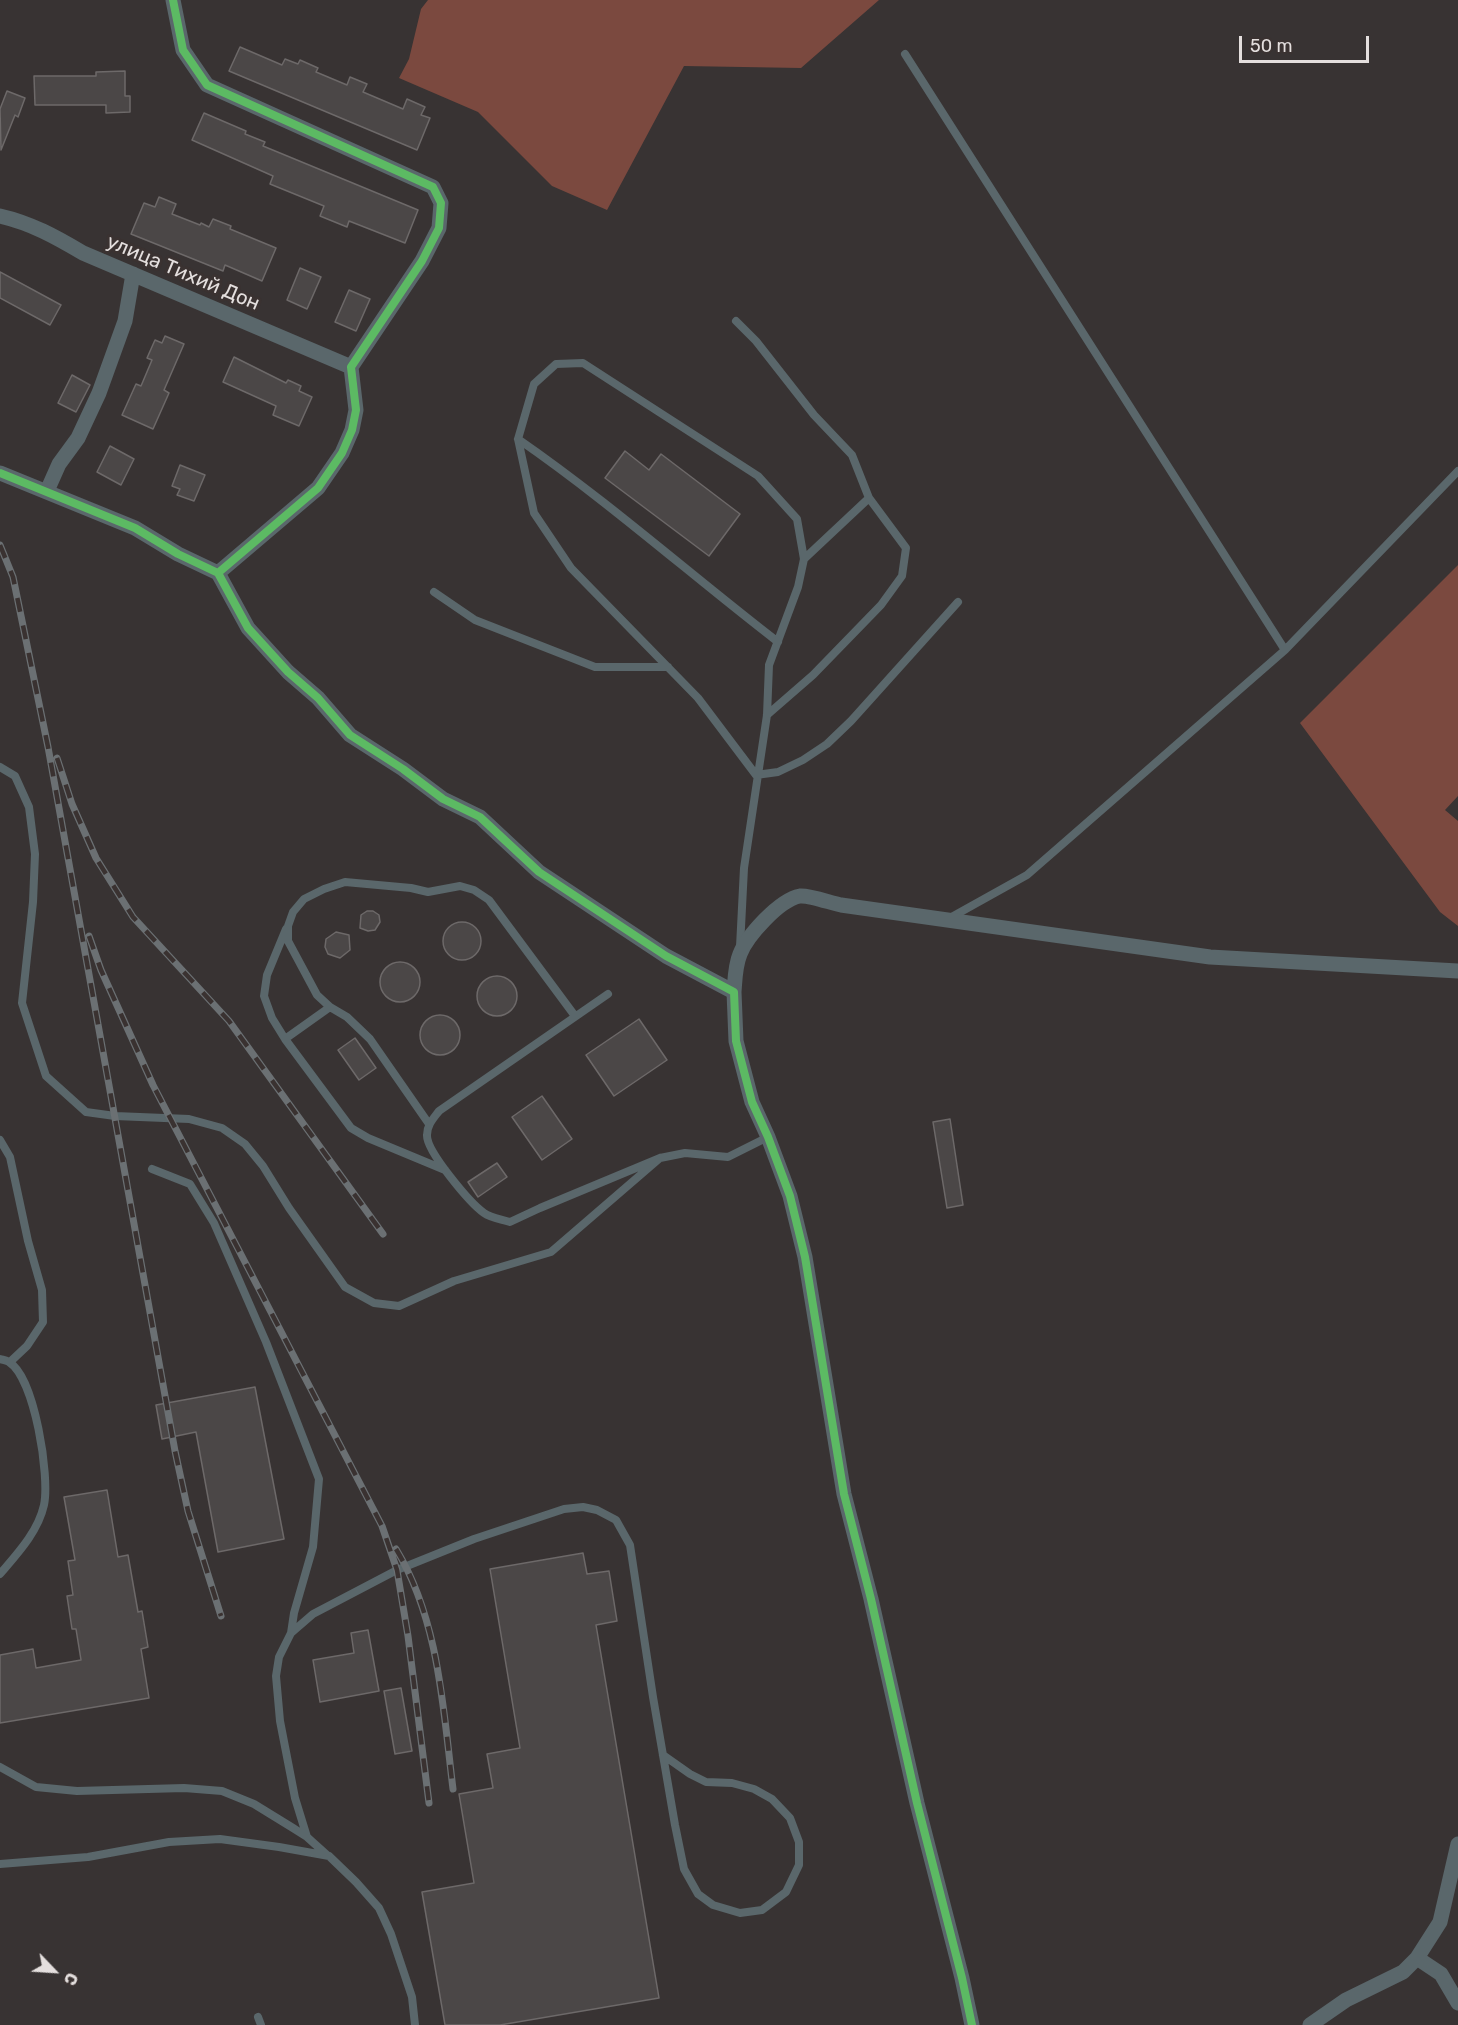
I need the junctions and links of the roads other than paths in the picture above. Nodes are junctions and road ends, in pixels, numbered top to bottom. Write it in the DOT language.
graph roads {
  1 [pos="173,0"];
  2 [pos="905,54"];
  3 [pos="0,216"];
  4 [pos="133,274"];
  5 [pos="735,321"];
  6 [pos="351,367"];
  7 [pos="518,439"];
  8 [pos="1458,471"];
  9 [pos="0,473"];
  10 [pos="47,491"];
  11 [pos="869,498"];
  12 [pos="804,559"];
  13 [pos="218,573"];
  14 [pos="434,592"];
  15 [pos="958,602"];
  16 [pos="778,642"];
  17 [pos="1285,650"];
  18 [pos="668,667"];
  19 [pos="767,715"];
  20 [pos="0,767"];
  21 [pos="756,775"];
  22 [pos="946,920"];
  23 [pos="288,926"];
  24 [pos="740,954"];
  25 [pos="1458,972"];
  26 [pos="734,992"];
  27 [pos="608,994"];
  28 [pos="330,1007"];
  29 [pos="575,1016"];
  30 [pos="285,1039"];
  31 [pos="429,1124"];
  32 [pos="768,1137"];
  33 [pos="0,1140"];
  34 [pos="660,1158"];
  35 [pos="152,1169"];
  36 [pos="446,1171"];
  37 [pos="0,1359"];
  38 [pos="10,1362"];
  39 [pos="0,1574"];
  40 [pos="291,1633"];
  41 [pos="663,1755"];
  42 [pos="0,1767"];
  43 [pos="307,1837"];
  44 [pos="1458,1844"];
  45 [pos="329,1856"];
  46 [pos="0,1864"];
  47 [pos="1417,1958"];
  48 [pos="1458,2004"];
  49 [pos="415,2025"];
  50 [pos="972,2025"];
  51 [pos="1310,2025"];
  1 -- 6 [label="street"];
  2 -- 17 [label="lane"];
  3 -- 4 [label="street, улица Тихий Дон"];
  4 -- 6 [label="street, улица Тихий Дон"];
  4 -- 10 [label="street"];
  5 -- 11 [label="lane"];
  6 -- 13 [label="street"];
  7 -- 12 [label="lane"];
  7 -- 16 [label="lane"];
  7 -- 18 [label="lane"];
  8 -- 17 [label="lane"];
  9 -- 10 [label="street"];
  10 -- 13 [label="street"];
  11 -- 12 [label="lane"];
  11 -- 19 [label="lane"];
  12 -- 16 [label="lane"];
  13 -- 26 [label="street"];
  14 -- 18 [label="lane"];
  15 -- 21 [label="lane"];
  16 -- 19 [label="lane"];
  17 -- 22 [label="lane"];
  18 -- 21 [label="lane"];
  19 -- 21 [label="lane"];
  20 -- 34 [label="lane"];
  21 -- 24 [label="lane"];
  22 -- 24 [label="street"];
  22 -- 25 [label="street"];
  23 -- 28 [label="lane"];
  23 -- 29 [label="lane"];
  23 -- 30 [label="lane"];
  24 -- 26 [label="street"];
  26 -- 32 [label="street"];
  27 -- 29 [label="lane"];
  28 -- 30 [label="lane"];
  28 -- 31 [label="lane"];
  29 -- 31 [label="lane"];
  30 -- 36 [label="lane"];
  31 -- 36 [label="lane"];
  32 -- 34 [label="lane"];
  32 -- 50 [label="street"];
  33 -- 38 [label="lane"];
  34 -- 36 [label="lane"];
  35 -- 40 [label="lane"];
  37 -- 38 [label="lane"];
  38 -- 39 [label="lane"];
  40 -- 41 [label="lane"];
  40 -- 43 [label="lane"];
  41 -- 41 [label="lane"];
  42 -- 43 [label="lane"];
  43 -- 45 [label="lane"];
  44 -- 47 [label="street"];
  45 -- 46 [label="lane"];
  45 -- 49 [label="lane"];
  47 -- 48 [label="street"];
  47 -- 51 [label="street"];
}
